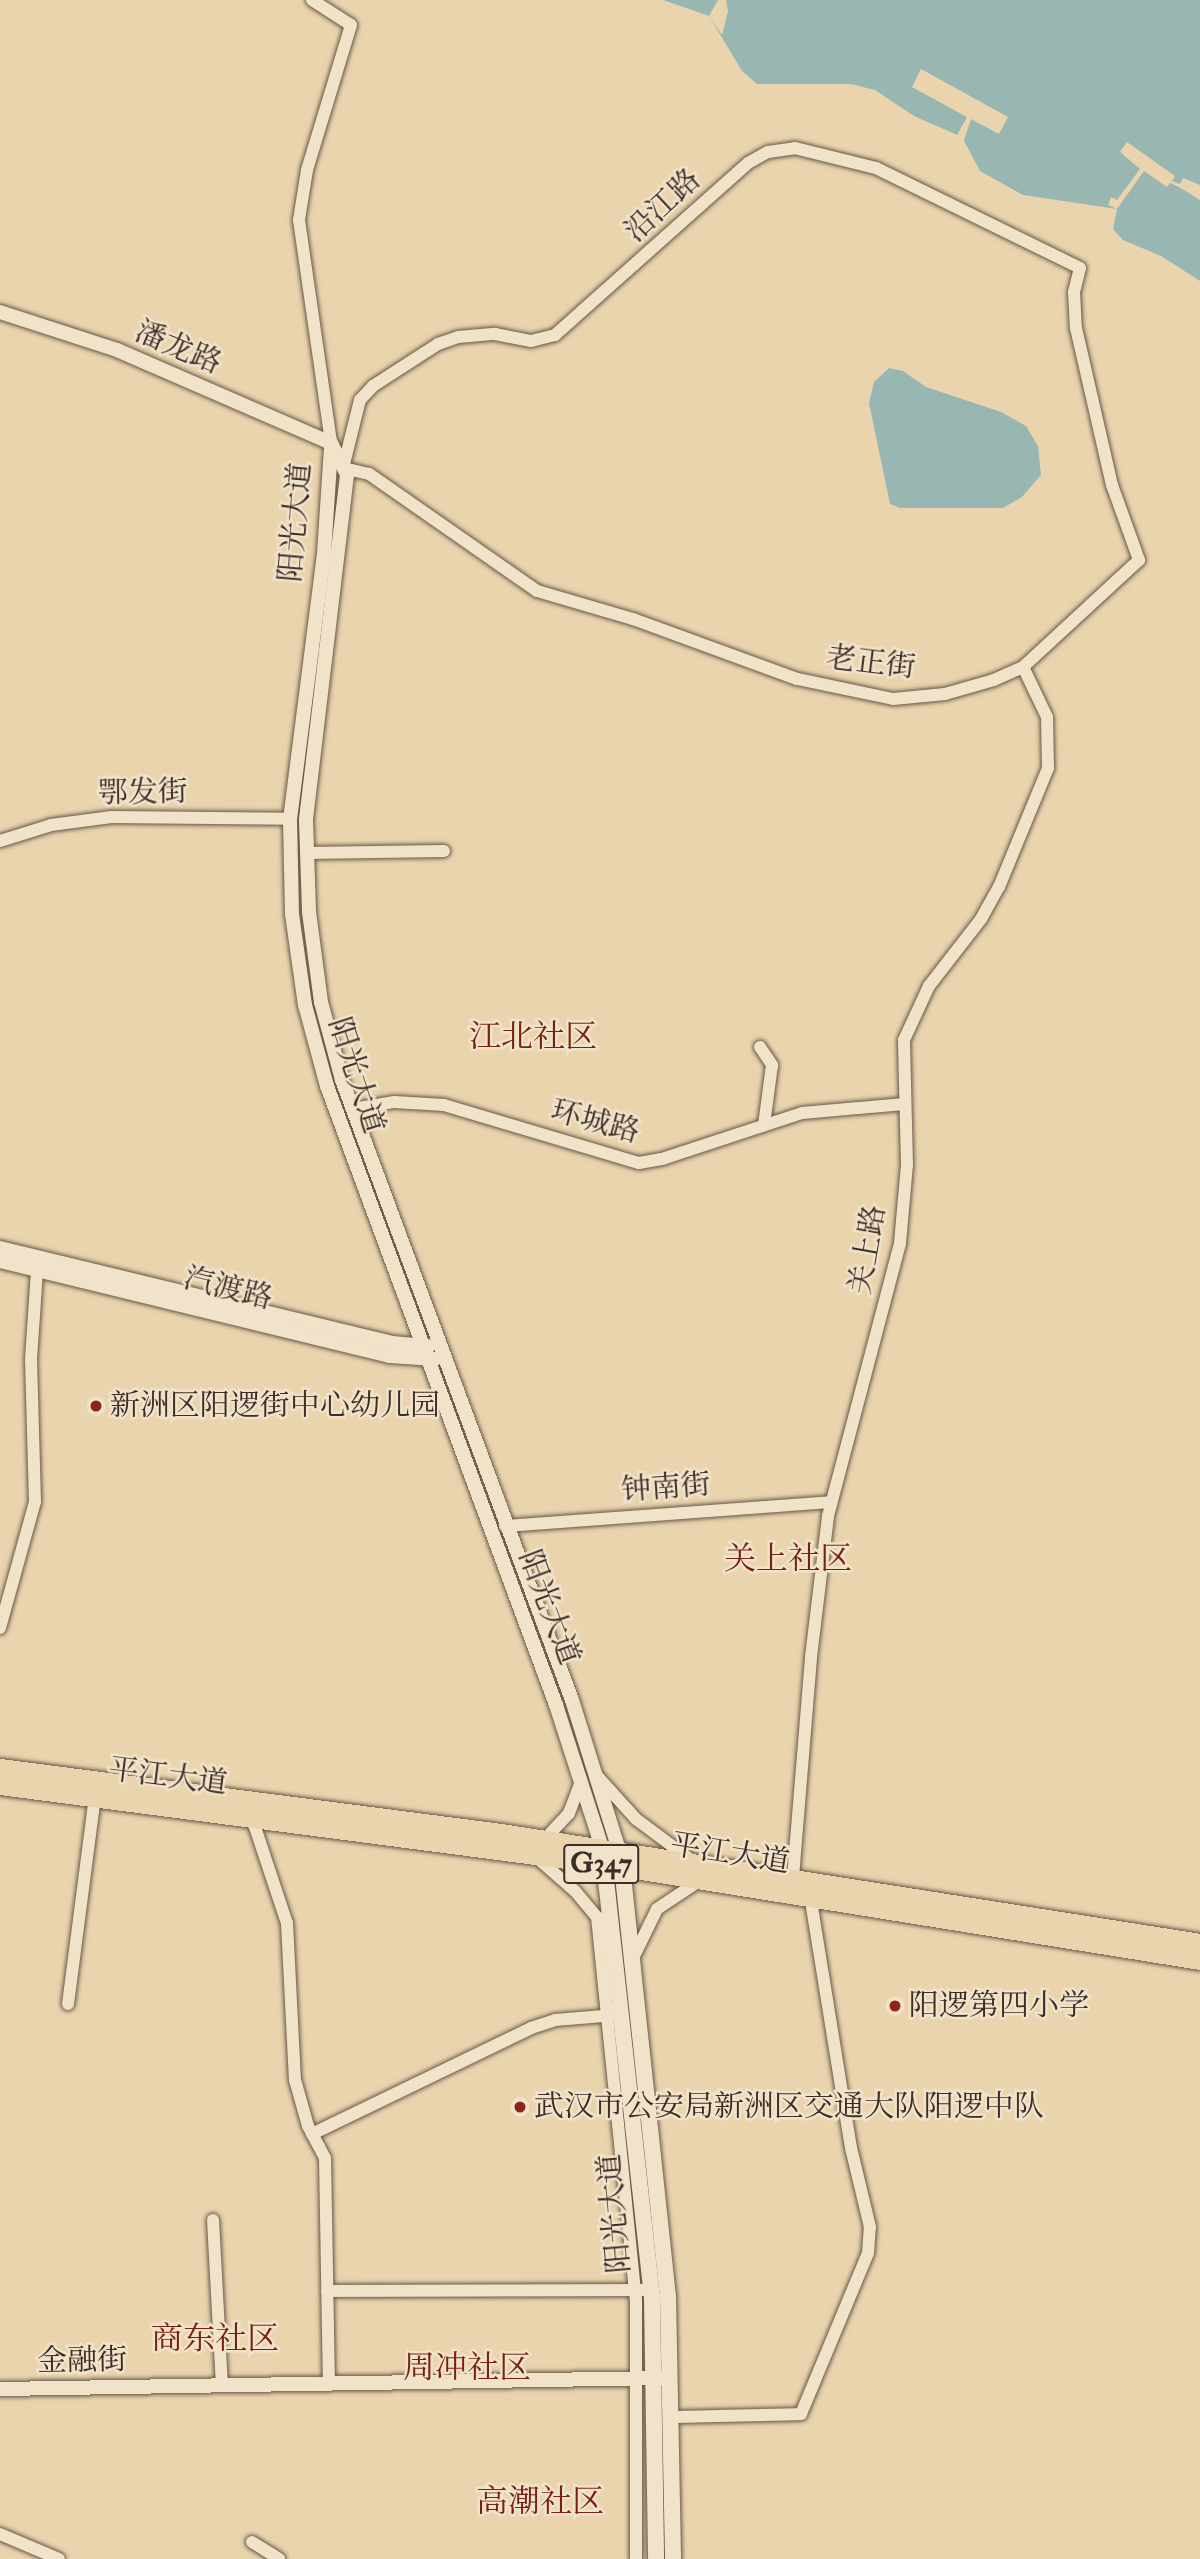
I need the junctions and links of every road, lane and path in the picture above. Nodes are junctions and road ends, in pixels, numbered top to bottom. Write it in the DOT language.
graph roads {
  1 [pos="312,0"];
  2 [pos="1080,268"];
  3 [pos="0,312"];
  4 [pos="331,443"];
  5 [pos="343,468"];
  6 [pos="1023,667"];
  7 [pos="290,819"];
  8 [pos="0,841"];
  9 [pos="444,851"];
  10 [pos="306,853"];
  11 [pos="760,1047"];
  12 [pos="905,1104"];
  13 [pos="353,1109"];
  14 [pos="764,1125"];
  15 [pos="0,1248"];
  16 [pos="0,1261"];
  17 [pos="37,1270"];
  18 [pos="425,1352"];
  19 [pos="443,1353"];
  20 [pos="831,1502"];
  21 [pos="505,1526"];
  22 [pos="0,1628"];
  23 [pos="0,1768"];
  24 [pos="596,1775"];
  25 [pos="581,1781"];
  26 [pos="0,1785"];
  27 [pos="95,1797"];
  28 [pos="252,1818"];
  29 [pos="538,1846"];
  30 [pos="613,1857"];
  31 [pos="694,1862"];
  32 [pos="793,1877"];
  33 [pos="704,1880"];
  34 [pos="810,1896"];
  35 [pos="597,1917"];
  36 [pos="1200,1943"];
  37 [pos="617,1949"];
  38 [pos="634,1956"];
  39 [pos="1200,1960"];
  40 [pos="68,2004"];
  41 [pos="616,2015"];
  42 [pos="312,2134"];
  43 [pos="214,2220"];
  44 [pos="643,2290"];
  45 [pos="327,2291"];
  46 [pos="653,2378"];
  47 [pos="329,2384"];
  48 [pos="222,2385"];
  49 [pos="0,2389"];
  50 [pos="670,2417"];
  51 [pos="0,2533"];
  52 [pos="252,2542"];
  53 [pos="59,2559"];
  54 [pos="279,2559"];
  55 [pos="636,2559"];
  56 [pos="656,2559"];
  57 [pos="673,2559"];
  1 -- 4 [label="street"];
  2 -- 5 [label="street, 沿江路"];
  2 -- 6 [label="street, 老正街"];
  3 -- 4 [label="street, 潘龙路"];
  4 -- 5 [label="street, 阳光大道"];
  4 -- 7 [label="street, 阳光大道"];
  5 -- 6 [label="street, 老正街"];
  5 -- 10 [label="street, 阳光大道"];
  6 -- 12 [label="street, 关上路"];
  7 -- 8 [label="street, 鄂发街"];
  7 -- 18 [label="street, 阳光大道"];
  9 -- 10 [label="street"];
  10 -- 13 [label="street, 阳光大道"];
  11 -- 14 [label="street"];
  12 -- 14 [label="street, 环城路"];
  12 -- 20 [label="street, 关上路"];
  13 -- 14 [label="street, 环城路"];
  13 -- 19 [label="street, 阳光大道"];
  15 -- 18 [label="street, 汽渡路"];
  16 -- 17 [label="street, 汽渡路"];
  17 -- 18 [label="street, 汽渡路"];
  17 -- 22 [label="street"];
  18 -- 19 [label="street, 汽渡路"];
  18 -- 25 [label="street, 阳光大道"];
  19 -- 21 [label="street, 阳光大道"];
  20 -- 21 [label="street, 钟南街"];
  20 -- 32 [label="street, 关上路"];
  21 -- 24 [label="street, 阳光大道"];
  23 -- 29 [label="highway, 平江大道 / G347"];
  24 -- 30 [label="street, 阳光大道"];
  24 -- 31 [label="street"];
  25 -- 29 [label="street"];
  25 -- 30 [label="street, 阳光大道"];
  26 -- 27 [label="highway, 平江大道 / G347"];
  27 -- 28 [label="highway, 平江大道 / G347"];
  27 -- 40 [label="street"];
  28 -- 29 [label="highway, 平江大道 / G347"];
  28 -- 42 [label="street"];
  29 -- 30 [label="highway, 平江大道 / G347"];
  29 -- 35 [label="street"];
  30 -- 31 [label="highway, 平江大道 / G347"];
  30 -- 33 [label="highway, 平江大道 / G347"];
  30 -- 37 [label="main road, 阳光大道"];
  30 -- 38 [label="main road, 阳光大道"];
  31 -- 32 [label="highway, 平江大道 / G347"];
  32 -- 36 [label="highway, 平江大道 / G347"];
  33 -- 34 [label="highway, 平江大道 / G347"];
  33 -- 38 [label="street"];
  34 -- 39 [label="highway, 平江大道 / G347"];
  34 -- 50 [label="street"];
  35 -- 37 [label="street"];
  35 -- 41 [label="street"];
  37 -- 41 [label="main road, 阳光大道"];
  38 -- 46 [label="main road, 阳光大道"];
  41 -- 42 [label="street"];
  41 -- 44 [label="main road, 阳光大道"];
  42 -- 45 [label="street"];
  43 -- 48 [label="street"];
  44 -- 45 [label="street"];
  44 -- 46 [label="main road, 阳光大道"];
  45 -- 47 [label="street"];
  46 -- 47 [label="street, 金融街"];
  46 -- 50 [label="main road, 阳光大道"];
  46 -- 55 [label="street"];
  46 -- 56 [label="main road, 阳光大道"];
  47 -- 48 [label="street, 金融街"];
  48 -- 49 [label="street, 金融街"];
  50 -- 57 [label="main road, 阳光大道"];
  51 -- 53 [label="street"];
  52 -- 54 [label="street"];
}
